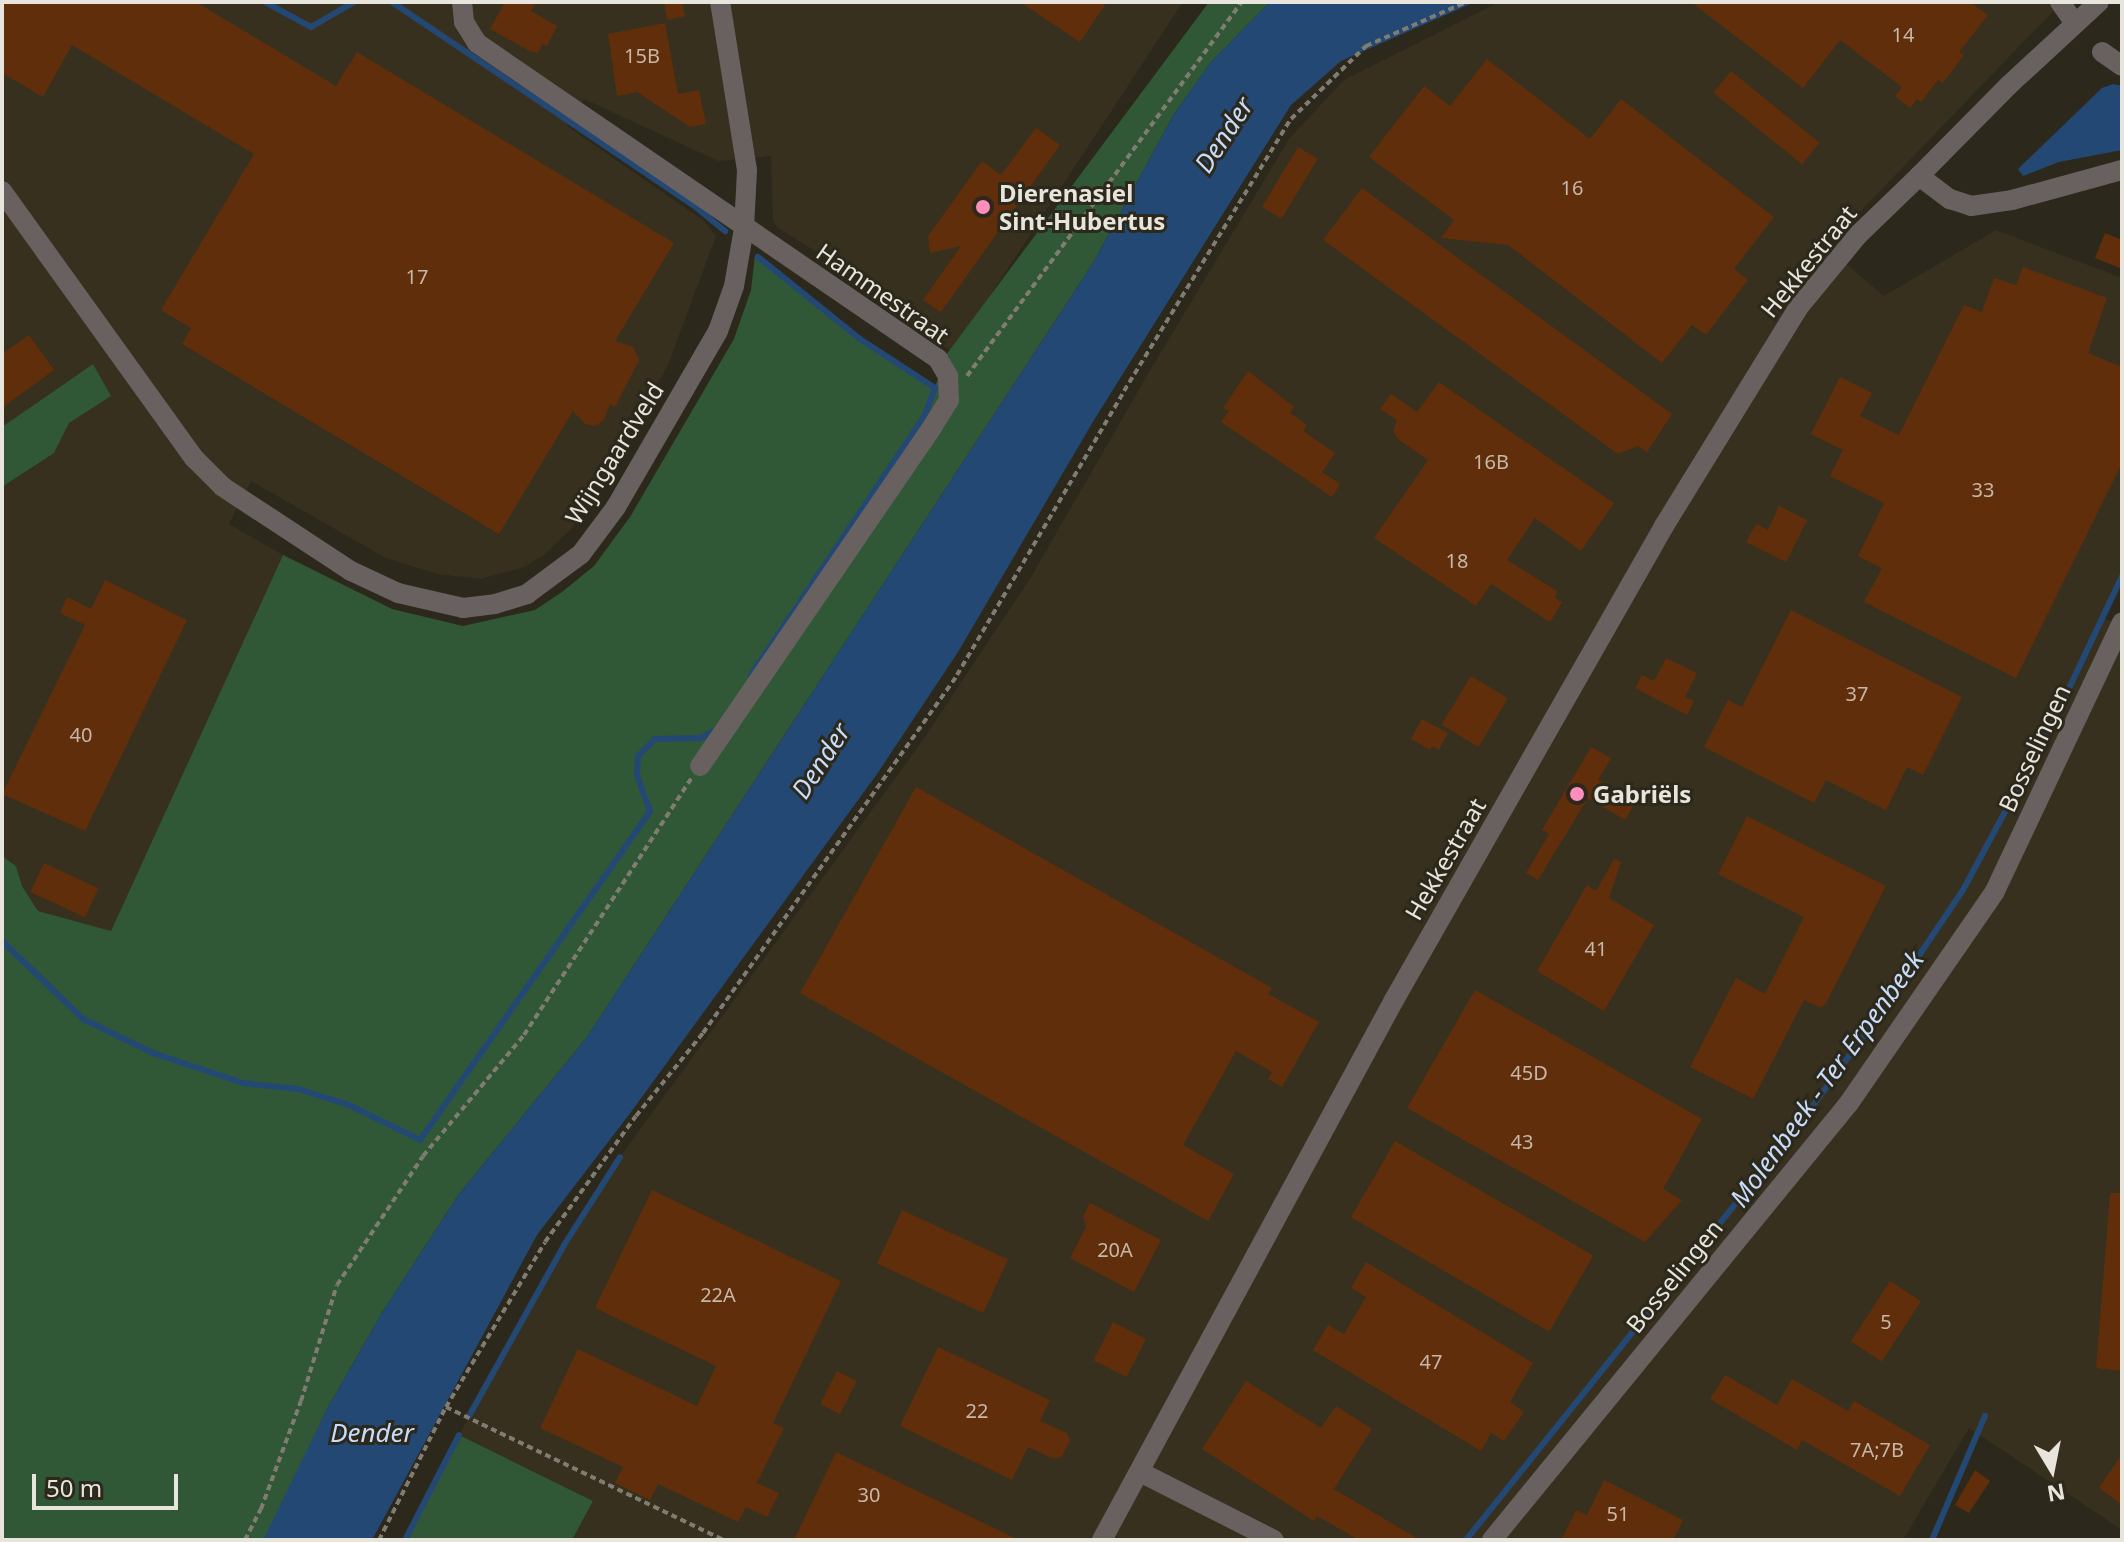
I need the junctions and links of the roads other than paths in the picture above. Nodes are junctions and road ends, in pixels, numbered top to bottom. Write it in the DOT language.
graph roads {
  1 [pos="462,2"];
  2 [pos="720,2"];
  3 [pos="2060,2"];
  4 [pos="2085,10"];
  5 [pos="2102,52"];
  6 [pos="2122,66"];
  7 [pos="2122,170"];
  8 [pos="1919,176"];
  9 [pos="2,191"];
  10 [pos="744,228"];
  11 [pos="2122,622"];
  12 [pos="700,766"];
  13 [pos="1140,1472"];
  14 [pos="1102,1540"];
  15 [pos="1274,1540"];
  16 [pos="1492,1540"];
  1 -- 10 [label="street, Hammestraat"];
  2 -- 10 [label="street, Wijngaardveld"];
  3 -- 4 [label="street"];
  4 -- 8 [label="street, Hekkestraat"];
  5 -- 6 [label="street"];
  7 -- 8 [label="street"];
  8 -- 13 [label="street, Hekkestraat"];
  9 -- 10 [label="street, Wijngaardveld"];
  10 -- 12 [label="street, Hammestraat"];
  11 -- 16 [label="street, Bosselingen"];
  13 -- 14 [label="street, Hekkestraat"];
  13 -- 15 [label="street"];
}
